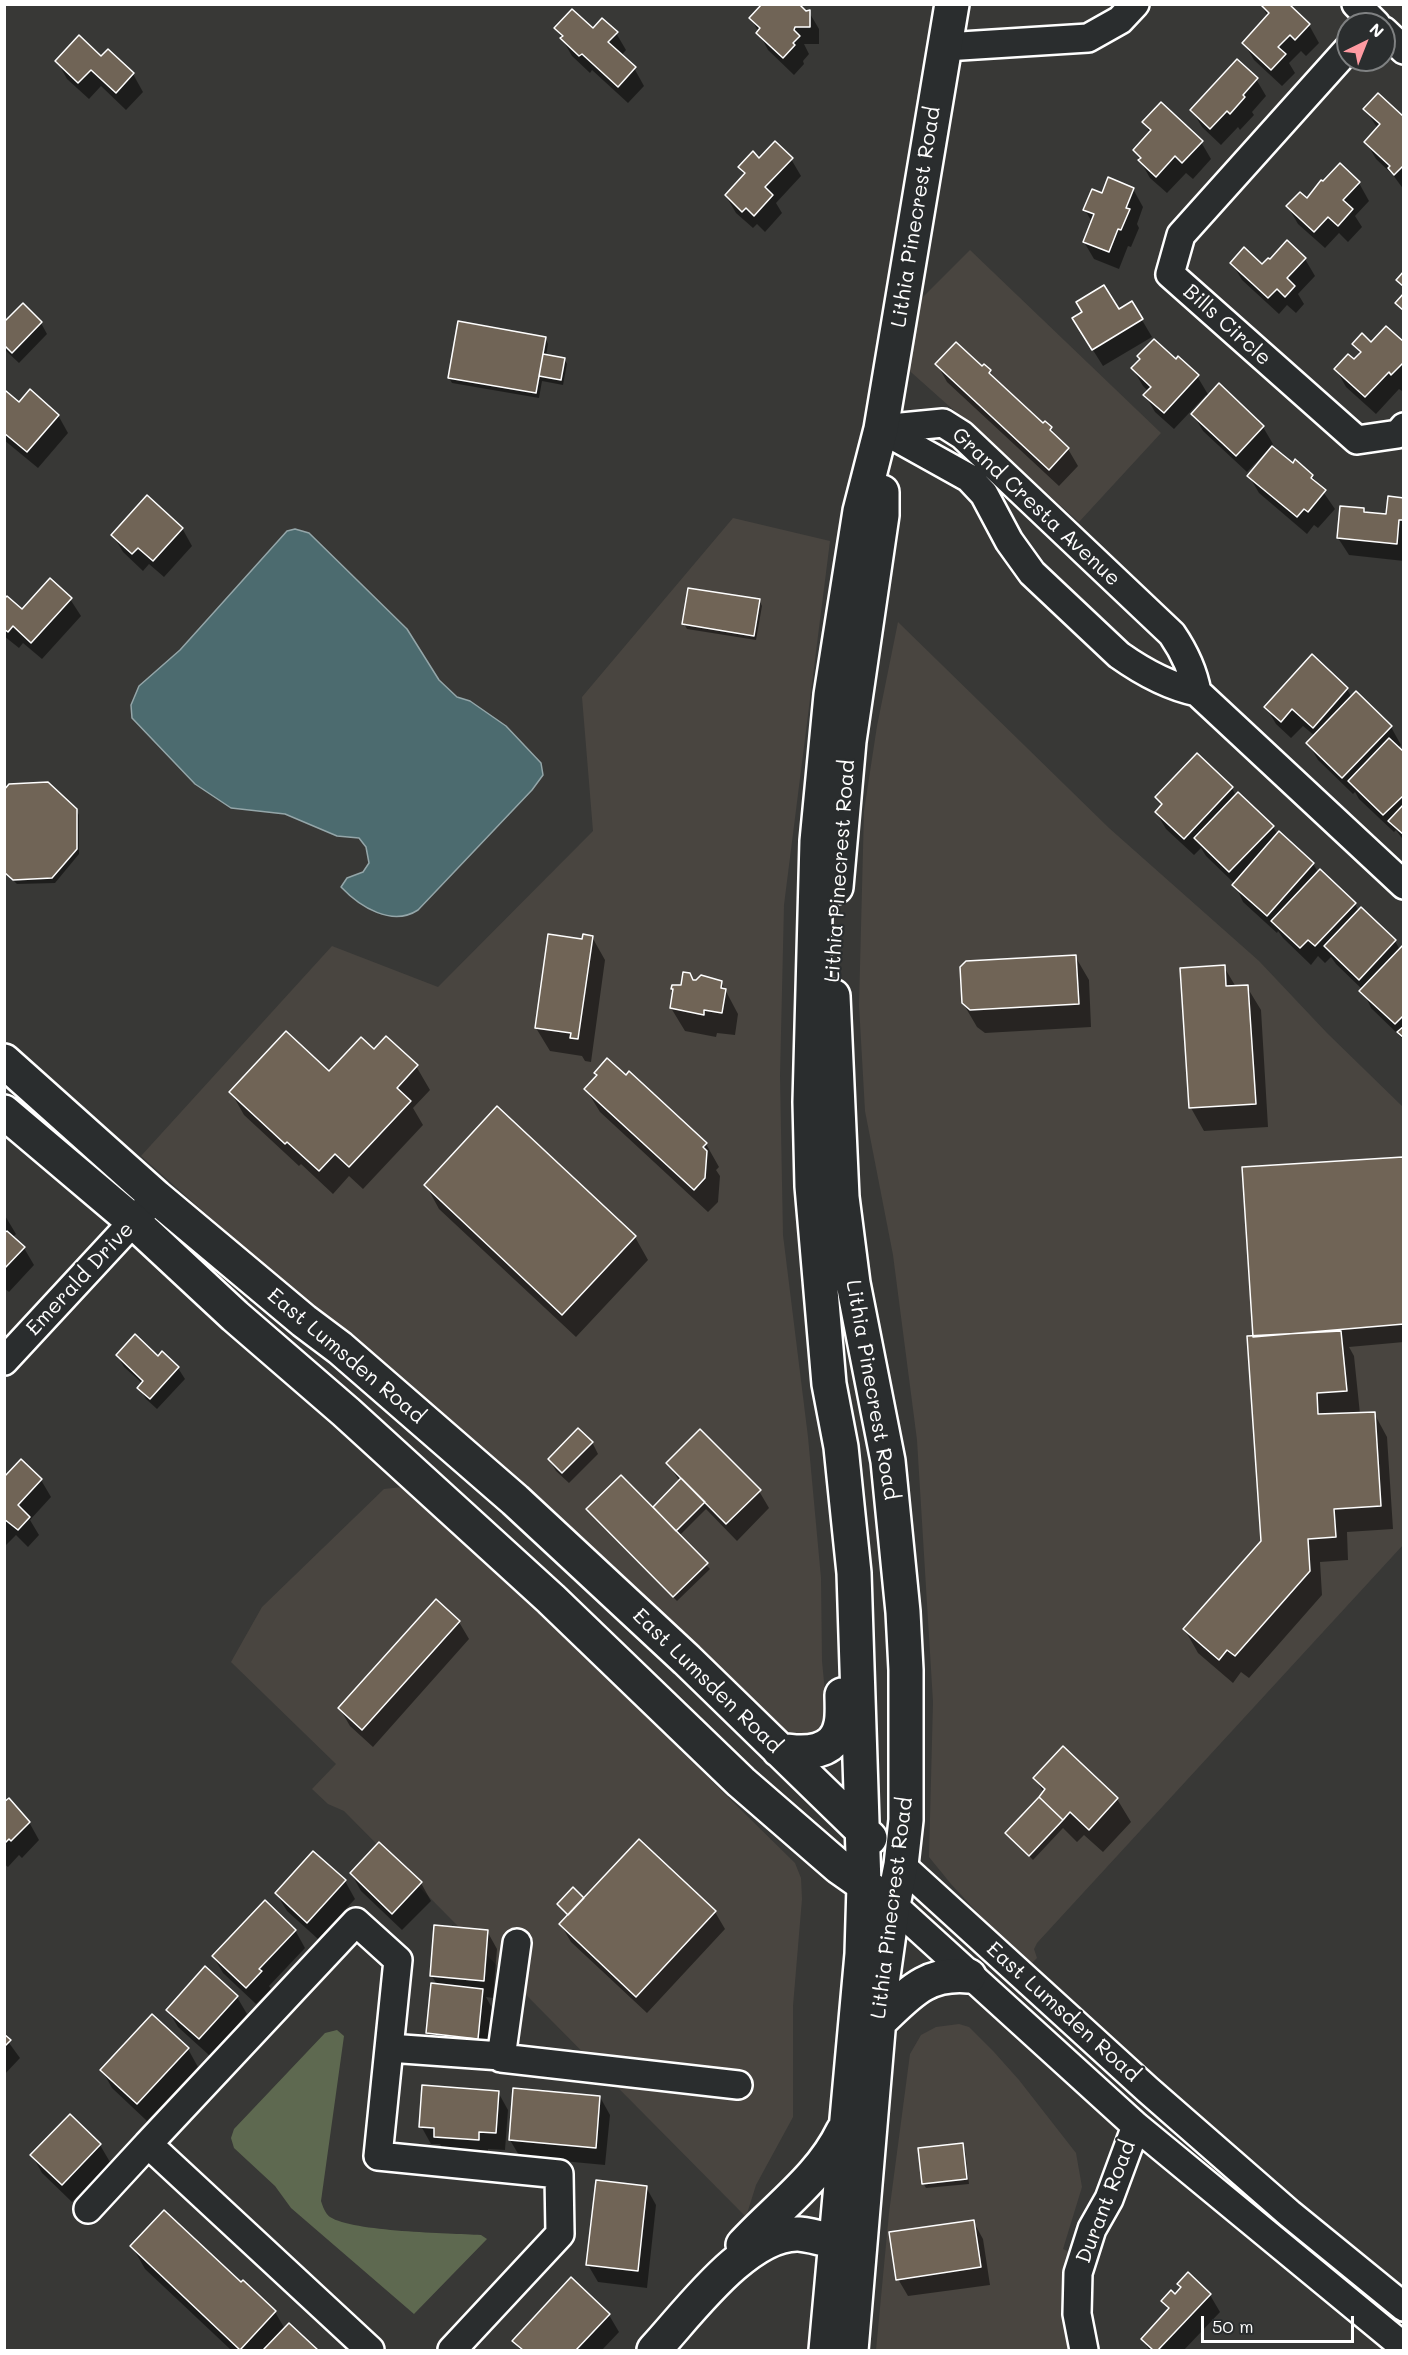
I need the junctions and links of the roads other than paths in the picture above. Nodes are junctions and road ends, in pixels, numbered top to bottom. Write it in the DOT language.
graph roads {
  1 [pos="952,4"];
  2 [pos="1135,4"];
  3 [pos="945,47"];
  4 [pos="1336,63"];
  5 [pos="1404,428"];
  6 [pos="881,429"];
  7 [pos="1197,692"];
  8 [pos="831,695"];
  9 [pos="849,741"];
  10 [pos="1404,885"];
  11 [pos="4,1061"];
  12 [pos="4,1112"];
  13 [pos="156,1197"];
  14 [pos="134,1222"];
  15 [pos="4,1361"];
  16 [pos="346,1412"];
  17 [pos="534,1517"];
  18 [pos="854,1573"];
  19 [pos="779,1750"];
  20 [pos="861,1830"];
  21 [pos="812,1844"];
  22 [pos="901,1865"];
  23 [pos="864,1885"];
  24 [pos="893,1905"];
  25 [pos="517,1943"];
  26 [pos="862,1954"];
  27 [pos="969,1976"];
  28 [pos="879,2022"];
  29 [pos="389,2048"];
  30 [pos="501,2056"];
  31 [pos="738,2085"];
  32 [pos="846,2125"];
  33 [pos="1136,2126"];
  34 [pos="148,2144"];
  35 [pos="88,2209"];
  36 [pos="835,2242"];
  37 [pos="731,2265"];
  38 [pos="1404,2307"];
  39 [pos="1404,2347"];
  40 [pos="370,2350"];
  41 [pos="452,2350"];
  42 [pos="654,2350"];
  43 [pos="826,2350"];
  44 [pos="851,2350"];
  45 [pos="1084,2350"];
  1 -- 3 [label="main road, Lithia Pinecrest Road"];
  2 -- 3 [label="street"];
  3 -- 6 [label="main road, Lithia Pinecrest Road"];
  4 -- 5 [label="street, Bills Circle"];
  6 -- 7 [label="street, Grand Cresta Avenue"];
  6 -- 7 [label="street, Grand Cresta Avenue"];
  6 -- 8 [label="main road, Lithia Pinecrest Road"];
  6 -- 9 [label="main road, Lithia Pinecrest Road"];
  7 -- 10 [label="street, Grand Cresta Avenue"];
  8 -- 9 [label="main road"];
  8 -- 18 [label="main road, Lithia Pinecrest Road"];
  9 -- 22 [label="main road, Lithia Pinecrest Road"];
  11 -- 13 [label="main road, East Lumsden Road"];
  12 -- 14 [label="main road, East Lumsden Road"];
  13 -- 14 [label="street, Emerald Drive"];
  13 -- 17 [label="main road, East Lumsden Road"];
  14 -- 15 [label="street, Emerald Drive"];
  14 -- 16 [label="main road, East Lumsden Road"];
  16 -- 17 [label="main road"];
  16 -- 21 [label="main road, East Lumsden Road"];
  17 -- 19 [label="main road, East Lumsden Road"];
  18 -- 19 [label="main road"];
  18 -- 20 [label="main road, Lithia Pinecrest Road"];
  19 -- 20 [label="main road, East Lumsden Road"];
  20 -- 22 [label="main road, East Lumsden Road"];
  20 -- 23 [label="main road, Lithia Pinecrest Road"];
  21 -- 23 [label="main road, East Lumsden Road"];
  21 -- 26 [label="main road"];
  22 -- 24 [label="main road, Lithia Pinecrest Road"];
  22 -- 38 [label="street, East Lumsden Road"];
  23 -- 24 [label="main road, East Lumsden Road"];
  23 -- 26 [label="main road, Lithia Pinecrest Road"];
  24 -- 27 [label="street, East Lumsden Road"];
  24 -- 28 [label="main road, Lithia Pinecrest Road"];
  25 -- 30 [label="street"];
  26 -- 32 [label="main road, Lithia Pinecrest Road"];
  27 -- 28 [label="main road"];
  27 -- 33 [label="street, East Lumsden Road"];
  28 -- 44 [label="main road, Lithia Pinecrest Road"];
  29 -- 30 [label="street"];
  29 -- 34 [label="street"];
  29 -- 41 [label="street"];
  30 -- 31 [label="street"];
  32 -- 36 [label="main road, Lithia Pinecrest Road"];
  32 -- 37 [label="main road"];
  33 -- 39 [label="street, East Lumsden Road"];
  33 -- 45 [label="street, Durant Road"];
  34 -- 35 [label="street"];
  34 -- 40 [label="street"];
  36 -- 37 [label="main road"];
  36 -- 43 [label="main road, Lithia Pinecrest Road"];
  37 -- 42 [label="main road"];
}
